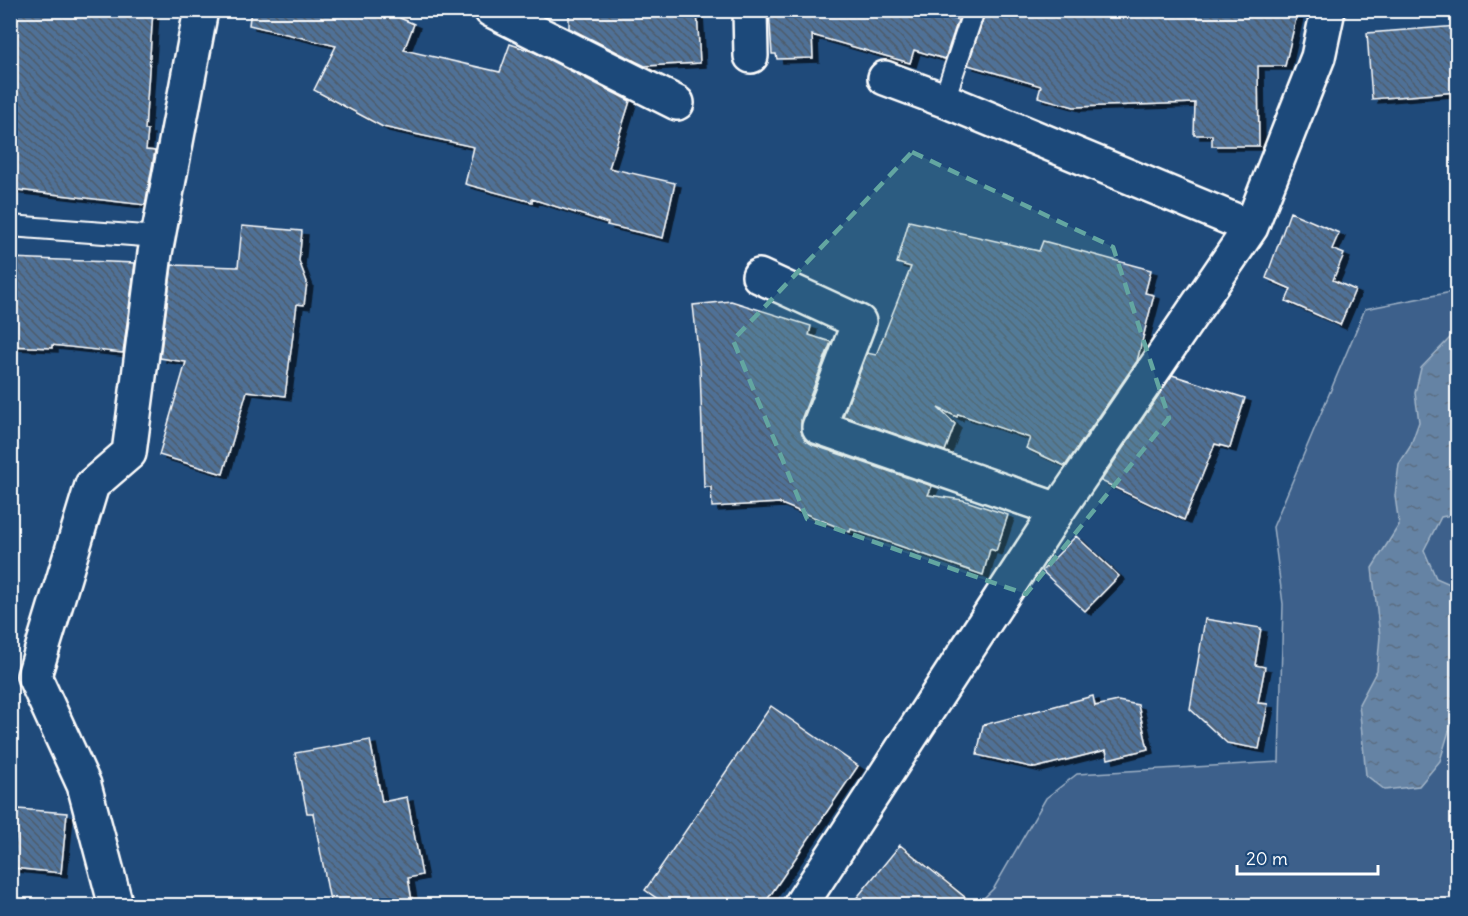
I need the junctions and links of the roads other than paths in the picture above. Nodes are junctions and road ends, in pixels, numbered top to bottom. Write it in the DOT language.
graph roads {
  1 [pos="201,10"];
  2 [pos="491,10"];
  3 [pos="750,10"];
  4 [pos="974,10"];
  5 [pos="1328,10"];
  6 [pos="751,56"];
  7 [pos="885,78"];
  8 [pos="944,99"];
  9 [pos="677,103"];
  10 [pos="10,226"];
  11 [pos="1251,227"];
  12 [pos="158,237"];
  13 [pos="759,276"];
  14 [pos="1058,510"];
  15 [pos="22,676"];
  16 [pos="116,906"];
  17 [pos="800,906"];
  1 -- 12 [label="street"];
  2 -- 9 [label="street"];
  3 -- 6 [label="street"];
  4 -- 8 [label="lane"];
  5 -- 11 [label="street"];
  7 -- 8 [label="street"];
  8 -- 11 [label="street"];
  10 -- 12 [label="lane"];
  11 -- 14 [label="street"];
  12 -- 15 [label="street"];
  13 -- 14 [label="street"];
  14 -- 17 [label="street"];
  15 -- 16 [label="street"];
}
